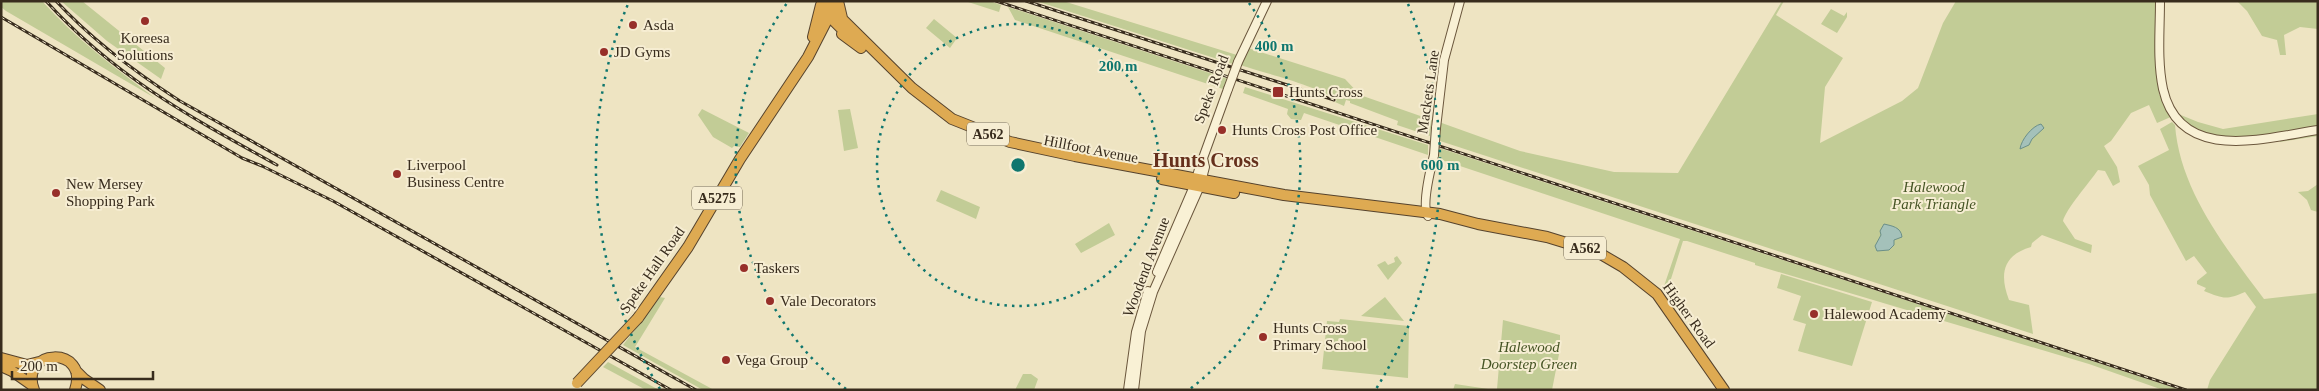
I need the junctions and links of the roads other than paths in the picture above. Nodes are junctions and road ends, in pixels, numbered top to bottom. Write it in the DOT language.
graph roads {
  1 [pos="838,1"];
  2 [pos="1267,1"];
  3 [pos="1460,1"];
  4 [pos="2160,1"];
  5 [pos="825,8"];
  6 [pos="842,18"];
  7 [pos="822,31"];
  8 [pos="862,48"];
  9 [pos="806,60"];
  10 [pos="2318,130"];
  11 [pos="1198,182"];
  12 [pos="1179,183"];
  13 [pos="1183,210"];
  14 [pos="1428,216"];
  15 [pos="1,358"];
  16 [pos="39,362"];
  17 [pos="1,366"];
  18 [pos="76,370"];
  19 [pos="575,387"];
  20 [pos="33,388"];
  21 [pos="76,390"];
  22 [pos="100,390"];
  23 [pos="1128,390"];
  24 [pos="1134,390"];
  25 [pos="1724,390"];
  1 -- 6 [label="highway"];
  2 -- 11 [label="street, Speke Road, bridge"];
  3 -- 14 [label="street, Mackets Lane, bridge"];
  4 -- 10 [label="street"];
  5 -- 6 [label="highway, Hillfoot Avenue / A562"];
  5 -- 7 [label="highway, Speke Hall Road / A5275"];
  5 -- 8 [label="highway, Hillfoot Avenue / A562"];
  5 -- 9 [label="highway, Speke Hall Road / A5275"];
  6 -- 11 [label="highway, Hillfoot Avenue / A562"];
  7 -- 8 [label="highway"];
  7 -- 9 [label="highway, Speke Hall Road / A5275"];
  8 -- 12 [label="highway, Hillfoot Avenue / A562"];
  9 -- 19 [label="highway, Speke Hall Road / A5275, bridge"];
  11 -- 12 [label="highway, Hillfoot Avenue / A562"];
  11 -- 13 [label="street, Woodend Avenue"];
  11 -- 14 [label="highway, Hillfoot Avenue / A562"];
  11 -- 24 [label="street, Woodend Avenue"];
  12 -- 13 [label="street"];
  13 -- 23 [label="street, Woodend Avenue"];
  14 -- 25 [label="highway, Higher Road / A562"];
  15 -- 16 [label="highway"];
  16 -- 18 [label="highway"];
  16 -- 20 [label="highway"];
  17 -- 20 [label="highway"];
  18 -- 21 [label="highway"];
  18 -- 22 [label="highway"];
}
